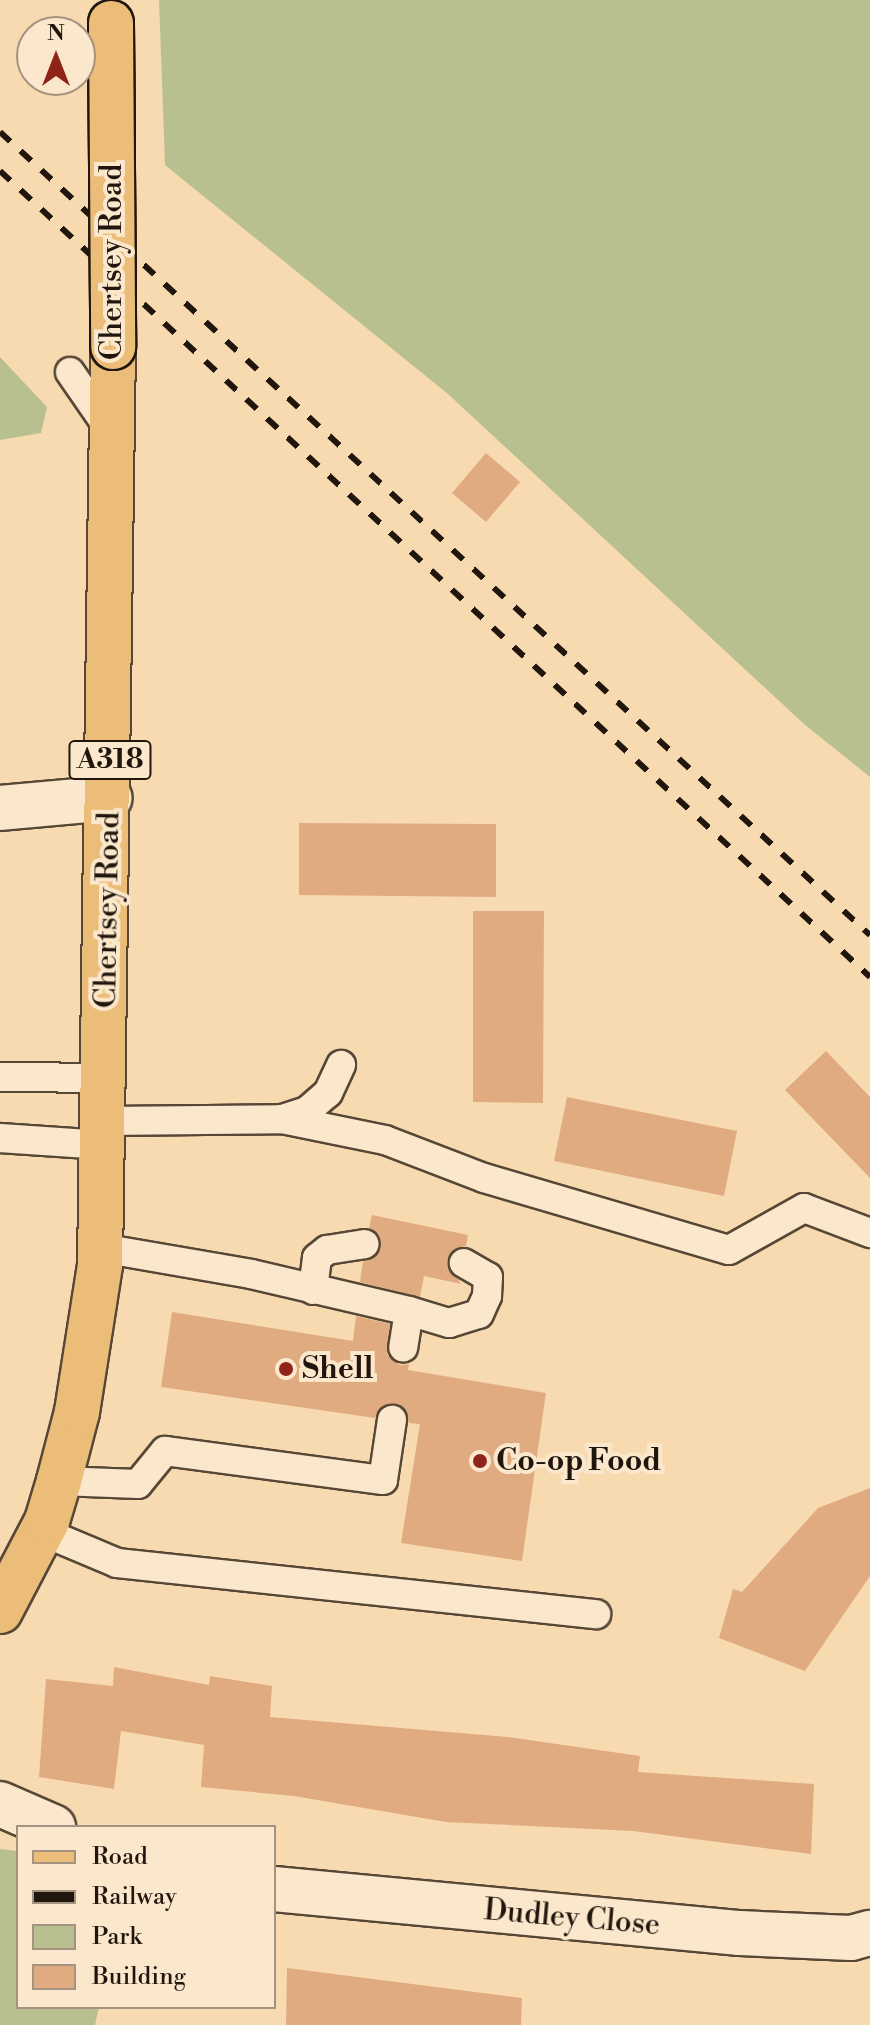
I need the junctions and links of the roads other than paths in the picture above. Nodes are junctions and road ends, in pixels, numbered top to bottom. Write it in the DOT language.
graph roads {
  1 [pos="111,12"];
  2 [pos="70,372"];
  3 [pos="110,430"];
  4 [pos="110,798"];
  5 [pos="0,808"];
  6 [pos="341,1065"];
  7 [pos="0,1077"];
  8 [pos="105,1078"];
  9 [pos="282,1119"];
  10 [pos="104,1133"];
  11 [pos="0,1138"];
  12 [pos="870,1233"];
  13 [pos="365,1244"];
  14 [pos="101,1248"];
  15 [pos="464,1263"];
  16 [pos="313,1290"];
  17 [pos="409,1311"];
  18 [pos="403,1348"];
  19 [pos="392,1420"];
  20 [pos="59,1481"];
  21 [pos="41,1531"];
  22 [pos="0,1611"];
  23 [pos="596,1614"];
  24 [pos="0,1804"];
  25 [pos="48,1825"];
  26 [pos="276,1889"];
  27 [pos="870,1933"];
  1 -- 3 [label="main road, Chertsey Road / A318, bridge"];
  2 -- 3 [label="lane"];
  3 -- 4 [label="main road, Chertsey Road / A318"];
  4 -- 5 [label="street"];
  4 -- 8 [label="main road, Chertsey Road / A318"];
  6 -- 9 [label="lane"];
  7 -- 8 [label="lane"];
  8 -- 10 [label="main road, Chertsey Road / A318"];
  9 -- 10 [label="lane"];
  9 -- 12 [label="lane"];
  10 -- 11 [label="lane"];
  10 -- 14 [label="main road, Chertsey Road / A318"];
  13 -- 16 [label="lane"];
  14 -- 16 [label="lane"];
  14 -- 20 [label="main road, Chertsey Road / A318"];
  15 -- 17 [label="lane"];
  16 -- 17 [label="lane"];
  17 -- 18 [label="lane"];
  19 -- 20 [label="lane"];
  20 -- 21 [label="main road, Chertsey Road / A318"];
  21 -- 22 [label="main road, Chertsey Road / A318"];
  21 -- 23 [label="lane"];
  24 -- 25 [label="street"];
  26 -- 27 [label="street, Dudley Close"];
}
